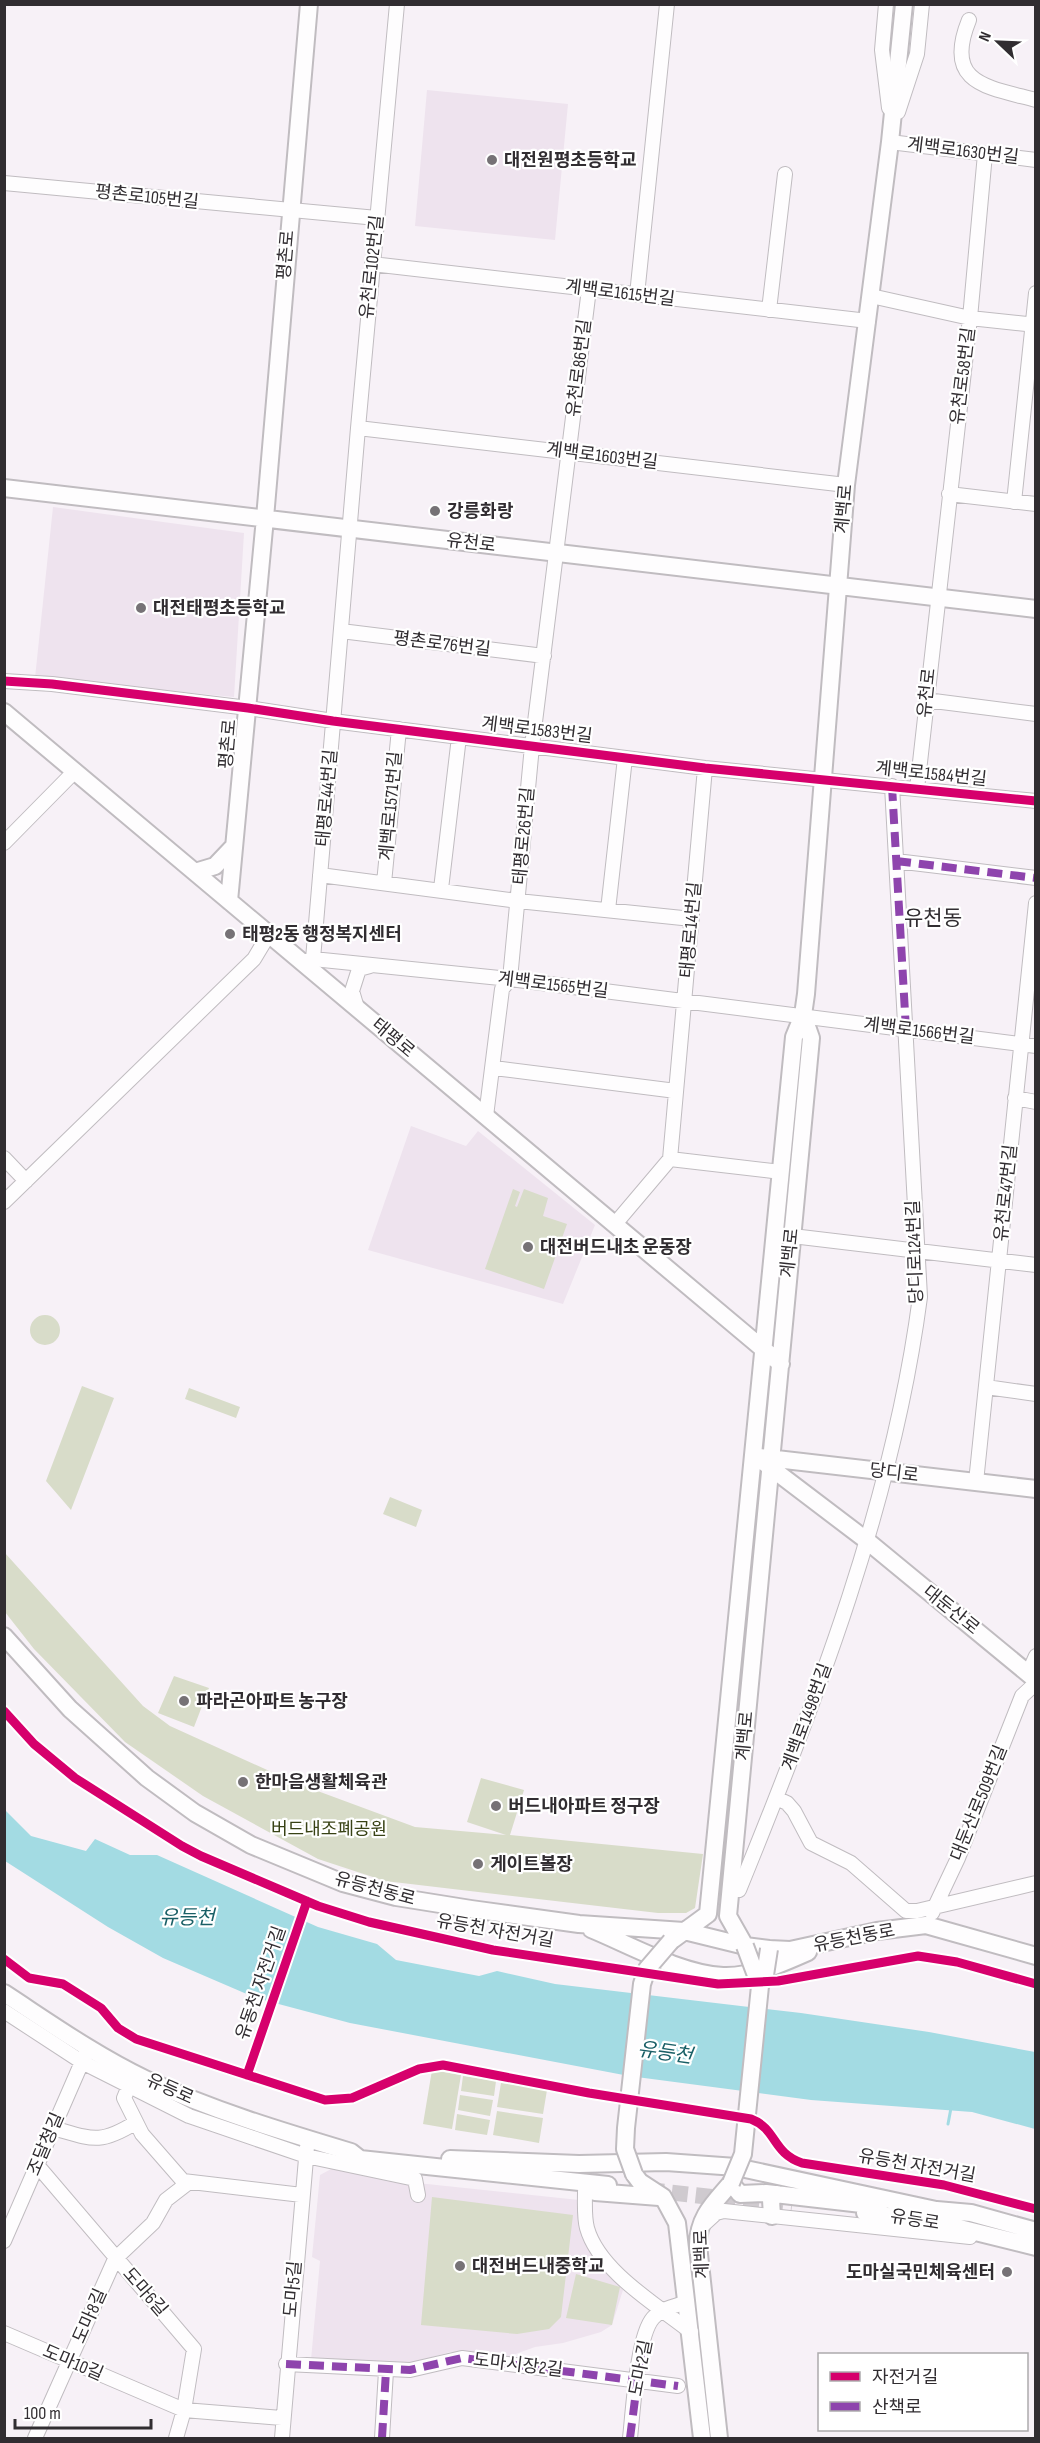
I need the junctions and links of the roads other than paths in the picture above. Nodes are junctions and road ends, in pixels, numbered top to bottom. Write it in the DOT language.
graph roads {
  1 [pos="309,4"];
  2 [pos="397,4"];
  3 [pos="668,4"];
  4 [pos="886,4"];
  5 [pos="904,4"];
  6 [pos="922,4"];
  7 [pos="969,20"];
  8 [pos="1035,100"];
  9 [pos="891,137"];
  10 [pos="985,154"];
  11 [pos="1035,160"];
  12 [pos="785,174"];
  13 [pos="4,183"];
  14 [pos="290,211"];
  15 [pos="377,218"];
  16 [pos="372,264"];
  17 [pos="589,289"];
  18 [pos="1035,293"];
  19 [pos="638,295"];
  20 [pos="871,296"];
  21 [pos="769,310"];
  22 [pos="970,318"];
  23 [pos="868,321"];
  24 [pos="1034,324"];
  25 [pos="358,428"];
  26 [pos="569,452"];
  27 [pos="846,485"];
  28 [pos="4,488"];
  29 [pos="949,494"];
  30 [pos="1014,502"];
  31 [pos="1035,504"];
  32 [pos="266,518"];
  33 [pos="349,529"];
  34 [pos="556,554"];
  35 [pos="838,585"];
  36 [pos="937,597"];
  37 [pos="1035,609"];
  38 [pos="341,631"];
  39 [pos="544,656"];
  40 [pos="4,681"];
  41 [pos="926,700"];
  42 [pos="248,708"];
  43 [pos="4,712"];
  44 [pos="1035,714"];
  45 [pos="333,721"];
  46 [pos="399,729"];
  47 [pos="459,737"];
  48 [pos="532,746"];
  49 [pos="625,758"];
  50 [pos="705,768"];
  51 [pos="75,771"];
  52 [pos="823,781"];
  53 [pos="892,786"];
  54 [pos="917,789"];
  55 [pos="1035,801"];
  56 [pos="4,843"];
  57 [pos="234,846"];
  58 [pos="896,861"];
  59 [pos="195,872"];
  60 [pos="320,875"];
  61 [pos="1035,878"];
  62 [pos="384,883"];
  63 [pos="441,890"];
  64 [pos="229,901"];
  65 [pos="518,901"];
  66 [pos="1035,903"];
  67 [pos="608,910"];
  68 [pos="692,919"];
  69 [pos="269,934"];
  70 [pos="1033,952"];
  71 [pos="308,961"];
  72 [pos="370,966"];
  73 [pos="510,979"];
  74 [pos="684,1002"];
  75 [pos="357,1008"];
  76 [pos="803,1016"];
  77 [pos="906,1030"];
  78 [pos="1028,1045"];
  79 [pos="494,1068"];
  80 [pos="676,1091"];
  81 [pos="1016,1098"];
  82 [pos="1035,1102"];
  83 [pos="486,1116"];
  84 [pos="4,1158"];
  85 [pos="670,1159"];
  86 [pos="781,1172"];
  87 [pos="26,1181"];
  88 [pos="4,1202"];
  89 [pos="615,1224"];
  90 [pos="774,1233"];
  91 [pos="792,1236"];
  92 [pos="916,1250"];
  93 [pos="999,1260"];
  94 [pos="1035,1265"];
  95 [pos="762,1348"];
  96 [pos="781,1364"];
  97 [pos="986,1387"];
  98 [pos="1035,1394"];
  99 [pos="764,1460"];
  100 [pos="886,1472"];
  101 [pos="976,1482"];
  102 [pos="1035,1489"];
  103 [pos="866,1540"];
  104 [pos="4,1636"];
  105 [pos="1035,1656"];
  106 [pos="1033,1679"];
  107 [pos="776,1798"];
  108 [pos="1035,1883"];
  109 [pos="739,1890"];
  110 [pos="935,1907"];
  111 [pos="579,1924"];
  112 [pos="926,1926"];
  113 [pos="677,1936"];
  114 [pos="827,1944"];
  115 [pos="745,1946"];
  116 [pos="769,1949"];
  117 [pos="1035,1956"];
  118 [pos="760,1986"];
  119 [pos="4,1993"];
  120 [pos="4,2011"];
  121 [pos="85,2055"];
  122 [pos="129,2086"];
  123 [pos="135,2123"];
  124 [pos="53,2128"];
  125 [pos="309,2139"];
  126 [pos="351,2152"];
  127 [pos="306,2156"];
  128 [pos="454,2159"];
  129 [pos="390,2163"];
  130 [pos="37,2165"];
  131 [pos="731,2182"];
  132 [pos="188,2183"];
  133 [pos="625,2183"];
  134 [pos="585,2191"];
  135 [pos="777,2194"];
  136 [pos="302,2195"];
  137 [pos="418,2195"];
  138 [pos="663,2197"];
  139 [pos="792,2206"];
  140 [pos="936,2210"];
  141 [pos="772,2216"];
  142 [pos="698,2231"];
  143 [pos="1035,2231"];
  144 [pos="4,2241"];
  145 [pos="1035,2247"];
  146 [pos="1035,2256"];
  147 [pos="115,2259"];
  148 [pos="687,2302"];
  149 [pos="663,2310"];
  150 [pos="691,2332"];
  151 [pos="4,2333"];
  152 [pos="69,2361"];
  153 [pos="286,2364"];
  154 [pos="386,2371"];
  155 [pos="637,2380"];
  156 [pos="678,2386"];
  157 [pos="184,2410"];
  158 [pos="282,2418"];
  159 [pos="35,2439"];
  160 [pos="176,2439"];
  161 [pos="282,2439"];
  162 [pos="382,2439"];
  163 [pos="630,2439"];
  164 [pos="702,2439"];
  165 [pos="719,2439"];
  1 -- 14 [label="main road, 평촌로"];
  2 -- 15 [label="street, 유천로102번길"];
  3 -- 19 [label="street"];
  4 -- 9 [label="street"];
  5 -- 9 [label="main road, 계백로"];
  6 -- 9 [label="street"];
  7 -- 8 [label="street"];
  9 -- 10 [label="street, 계백로1630번길"];
  9 -- 20 [label="main road, 계백로"];
  10 -- 11 [label="street, 계백로1630번길"];
  10 -- 22 [label="street, 유천로58번길"];
  12 -- 21 [label="street"];
  13 -- 14 [label="street, 평촌로105번길"];
  14 -- 15 [label="street, 평촌로105번길"];
  14 -- 32 [label="main road, 평촌로"];
  15 -- 16 [label="street, 유천로102번길"];
  16 -- 17 [label="street, 계백로1615번길"];
  16 -- 25 [label="street, 유천로102번길"];
  17 -- 19 [label="street, 계백로1615번길"];
  17 -- 26 [label="street, 유천로86번길"];
  18 -- 24 [label="street"];
  19 -- 21 [label="street, 계백로1615번길"];
  20 -- 22 [label="street"];
  20 -- 23 [label="main road, 계백로"];
  21 -- 23 [label="street, 계백로1615번길"];
  22 -- 24 [label="street"];
  22 -- 29 [label="street, 유천로58번길"];
  23 -- 27 [label="main road, 계백로"];
  24 -- 30 [label="street"];
  25 -- 26 [label="street, 계백로1603번길"];
  25 -- 33 [label="street, 유천로102번길"];
  26 -- 27 [label="street, 계백로1603번길"];
  26 -- 34 [label="street, 유천로86번길"];
  27 -- 35 [label="main road, 계백로"];
  28 -- 32 [label="main road, 유천로"];
  29 -- 30 [label="street"];
  29 -- 36 [label="street, 유천로58번길"];
  30 -- 31 [label="street"];
  32 -- 33 [label="main road, 유천로"];
  32 -- 42 [label="main road, 평촌로"];
  33 -- 34 [label="main road, 유천로"];
  33 -- 38 [label="street, 태평로44번길"];
  34 -- 35 [label="main road, 유천로"];
  34 -- 39 [label="street, 태평로26번길"];
  35 -- 36 [label="main road, 유천로"];
  35 -- 52 [label="main road, 계백로"];
  36 -- 37 [label="main road, 유천로"];
  36 -- 41 [label="street, 유천로"];
  38 -- 39 [label="street, 평촌로76번길"];
  38 -- 45 [label="street, 태평로44번길"];
  39 -- 48 [label="street, 태평로26번길"];
  40 -- 42 [label="street, 계백로1583번길"];
  41 -- 44 [label="street"];
  41 -- 54 [label="street, 유천로"];
  42 -- 45 [label="street, 계백로1583번길"];
  42 -- 57 [label="main road, 평촌로"];
  43 -- 51 [label="main road, 태평로"];
  45 -- 46 [label="street, 계백로1583번길"];
  45 -- 60 [label="street, 태평로44번길"];
  46 -- 47 [label="street, 계백로1583번길"];
  46 -- 62 [label="street, 계백로1571번길"];
  47 -- 48 [label="street, 계백로1583번길"];
  47 -- 63 [label="street"];
  48 -- 49 [label="street, 계백로1583번길"];
  48 -- 65 [label="street, 태평로26번길"];
  49 -- 50 [label="street, 계백로1583번길"];
  49 -- 67 [label="street"];
  50 -- 52 [label="street, 계백로1583번길"];
  50 -- 68 [label="street, 태평로14번길"];
  51 -- 56 [label="street"];
  51 -- 59 [label="main road, 태평로"];
  52 -- 53 [label="street, 계백로1584번길"];
  52 -- 76 [label="main road, 계백로"];
  53 -- 54 [label="street, 계백로1584번길"];
  53 -- 58 [label="street, 당디로124번길"];
  54 -- 55 [label="street, 계백로1584번길"];
  57 -- 59 [label="main road"];
  57 -- 64 [label="main road, 평촌로"];
  58 -- 61 [label="street"];
  58 -- 77 [label="street, 당디로124번길"];
  59 -- 64 [label="main road, 태평로"];
  60 -- 62 [label="street, 계백로1571번길"];
  60 -- 71 [label="street, 태평로44번길"];
  62 -- 63 [label="street, 계백로1571번길"];
  63 -- 65 [label="street, 계백로1571번길"];
  64 -- 69 [label="main road, 태평로"];
  65 -- 67 [label="street, 계백로1571번길"];
  65 -- 73 [label="street, 태평로26번길"];
  66 -- 70 [label="street, 유천로47번길"];
  67 -- 68 [label="street, 계백로1571번길"];
  68 -- 74 [label="street, 태평로14번길"];
  69 -- 71 [label="main road, 태평로"];
  69 -- 87 [label="street"];
  70 -- 78 [label="street, 유천로47번길"];
  71 -- 72 [label="street, 계백로1565번길"];
  71 -- 75 [label="main road, 태평로"];
  72 -- 73 [label="street, 계백로1565번길"];
  72 -- 75 [label="street"];
  73 -- 74 [label="street, 계백로1565번길"];
  73 -- 79 [label="street, 태평로26번길"];
  74 -- 76 [label="street, 계백로1565번길"];
  74 -- 80 [label="street, 태평로14번길"];
  75 -- 83 [label="main road, 태평로"];
  76 -- 77 [label="street, 계백로1566번길"];
  76 -- 86 [label="main road, 계백로"];
  76 -- 91 [label="main road, 계백로"];
  77 -- 78 [label="street, 계백로1566번길"];
  77 -- 92 [label="street, 당디로124번길"];
  78 -- 81 [label="street, 유천로47번길"];
  79 -- 80 [label="street"];
  79 -- 83 [label="street, 태평로26번길"];
  80 -- 85 [label="street, 태평로14번길"];
  81 -- 82 [label="street"];
  81 -- 93 [label="street, 유천로47번길"];
  83 -- 89 [label="main road, 태평로"];
  84 -- 87 [label="street"];
  85 -- 86 [label="street"];
  85 -- 89 [label="street"];
  86 -- 90 [label="main road, 계백로"];
  87 -- 88 [label="street"];
  89 -- 95 [label="main road, 태평로"];
  90 -- 91 [label="street"];
  90 -- 95 [label="main road, 계백로"];
  91 -- 92 [label="street"];
  91 -- 96 [label="main road, 계백로"];
  92 -- 93 [label="street"];
  92 -- 100 [label="street, 당디로124번길"];
  93 -- 94 [label="street"];
  93 -- 97 [label="street, 유천로47번길"];
  95 -- 96 [label="main road, 태평로"];
  95 -- 99 [label="main road, 계백로"];
  96 -- 99 [label="main road, 계백로"];
  97 -- 98 [label="street"];
  97 -- 101 [label="street, 유천로47번길"];
  99 -- 100 [label="main road, 당디로"];
  99 -- 103 [label="main road, 대둔산로"];
  99 -- 113 [label="main road, 계백로"];
  99 -- 115 [label="main road, 계백로"];
  100 -- 101 [label="main road, 당디로"];
  100 -- 103 [label="street"];
  101 -- 102 [label="main road, 당디로"];
  103 -- 106 [label="main road, 대둔산로"];
  103 -- 107 [label="street, 계백로1498번길"];
  104 -- 111 [label="main road, 유등천동로"];
  105 -- 106 [label="street, 대둔산로509번길"];
  106 -- 110 [label="street, 대둔산로509번길"];
  107 -- 109 [label="street, 계백로1498번길"];
  107 -- 110 [label="street"];
  108 -- 110 [label="street"];
  110 -- 112 [label="street, 대둔산로509번길"];
  111 -- 113 [label="main road, 유등천동로"];
  111 -- 114 [label="main road"];
  112 -- 114 [label="main road, 유등천동로"];
  112 -- 117 [label="main road, 유등천동로"];
  113 -- 115 [label="main road, 유등천동로"];
  113 -- 133 [label="main road, 계백로, bridge"];
  114 -- 116 [label="main road, 유등천동로"];
  115 -- 116 [label="main road, 유등천동로"];
  115 -- 118 [label="main road, 계백로, bridge"];
  116 -- 118 [label="main road, bridge"];
  118 -- 131 [label="main road, 계백로, bridge"];
  119 -- 121 [label="main road, 유등로"];
  120 -- 121 [label="street"];
  121 -- 122 [label="street"];
  121 -- 124 [label="street, 조달청길"];
  121 -- 125 [label="main road, 유등로"];
  122 -- 123 [label="street"];
  122 -- 127 [label="street"];
  123 -- 124 [label="street"];
  123 -- 132 [label="street"];
  124 -- 130 [label="street, 조달청길"];
  125 -- 126 [label="main road, 유등로"];
  125 -- 127 [label="street, 도마5길"];
  126 -- 128 [label="main road, 유등로"];
  126 -- 129 [label="main road, 유등로"];
  127 -- 136 [label="street, 도마5길"];
  127 -- 137 [label="street"];
  128 -- 133 [label="main road"];
  128 -- 140 [label="main road"];
  129 -- 133 [label="main road, 유등로"];
  129 -- 134 [label="main road"];
  130 -- 144 [label="street, 조달청길"];
  130 -- 147 [label="street, 도마6길"];
  131 -- 135 [label="main road"];
  131 -- 142 [label="main road, 계백로"];
  132 -- 136 [label="street"];
  132 -- 147 [label="street"];
  133 -- 134 [label="main road"];
  133 -- 138 [label="main road"];
  133 -- 138 [label="main road, 계백로"];
  134 -- 149 [label="street"];
  135 -- 140 [label="main road"];
  135 -- 141 [label="main road"];
  136 -- 153 [label="street, 도마5길"];
  138 -- 148 [label="main road, 계백로"];
  139 -- 145 [label="main road, 유등로"];
  140 -- 143 [label="main road, 유등로"];
  141 -- 142 [label="street"];
  141 -- 146 [label="street"];
  142 -- 165 [label="main road, 계백로"];
  147 -- 152 [label="street, 도마8길"];
  147 -- 157 [label="street, 도마6길"];
  148 -- 149 [label="street"];
  148 -- 150 [label="main road, 계백로"];
  149 -- 150 [label="street"];
  149 -- 155 [label="street, 도마2길"];
  150 -- 164 [label="main road, 계백로"];
  151 -- 152 [label="street, 도마10길"];
  152 -- 157 [label="street, 도마10길"];
  152 -- 159 [label="street, 도마8길"];
  153 -- 154 [label="street, 도마시장2길"];
  153 -- 158 [label="street, 도마5길"];
  154 -- 155 [label="street, 도마시장2길"];
  154 -- 162 [label="street"];
  155 -- 156 [label="street, 도마시장2길"];
  155 -- 163 [label="street, 도마2길"];
  157 -- 158 [label="street, 도마10길"];
  157 -- 160 [label="street, 도마6길"];
  158 -- 161 [label="street, 도마5길"];
}
